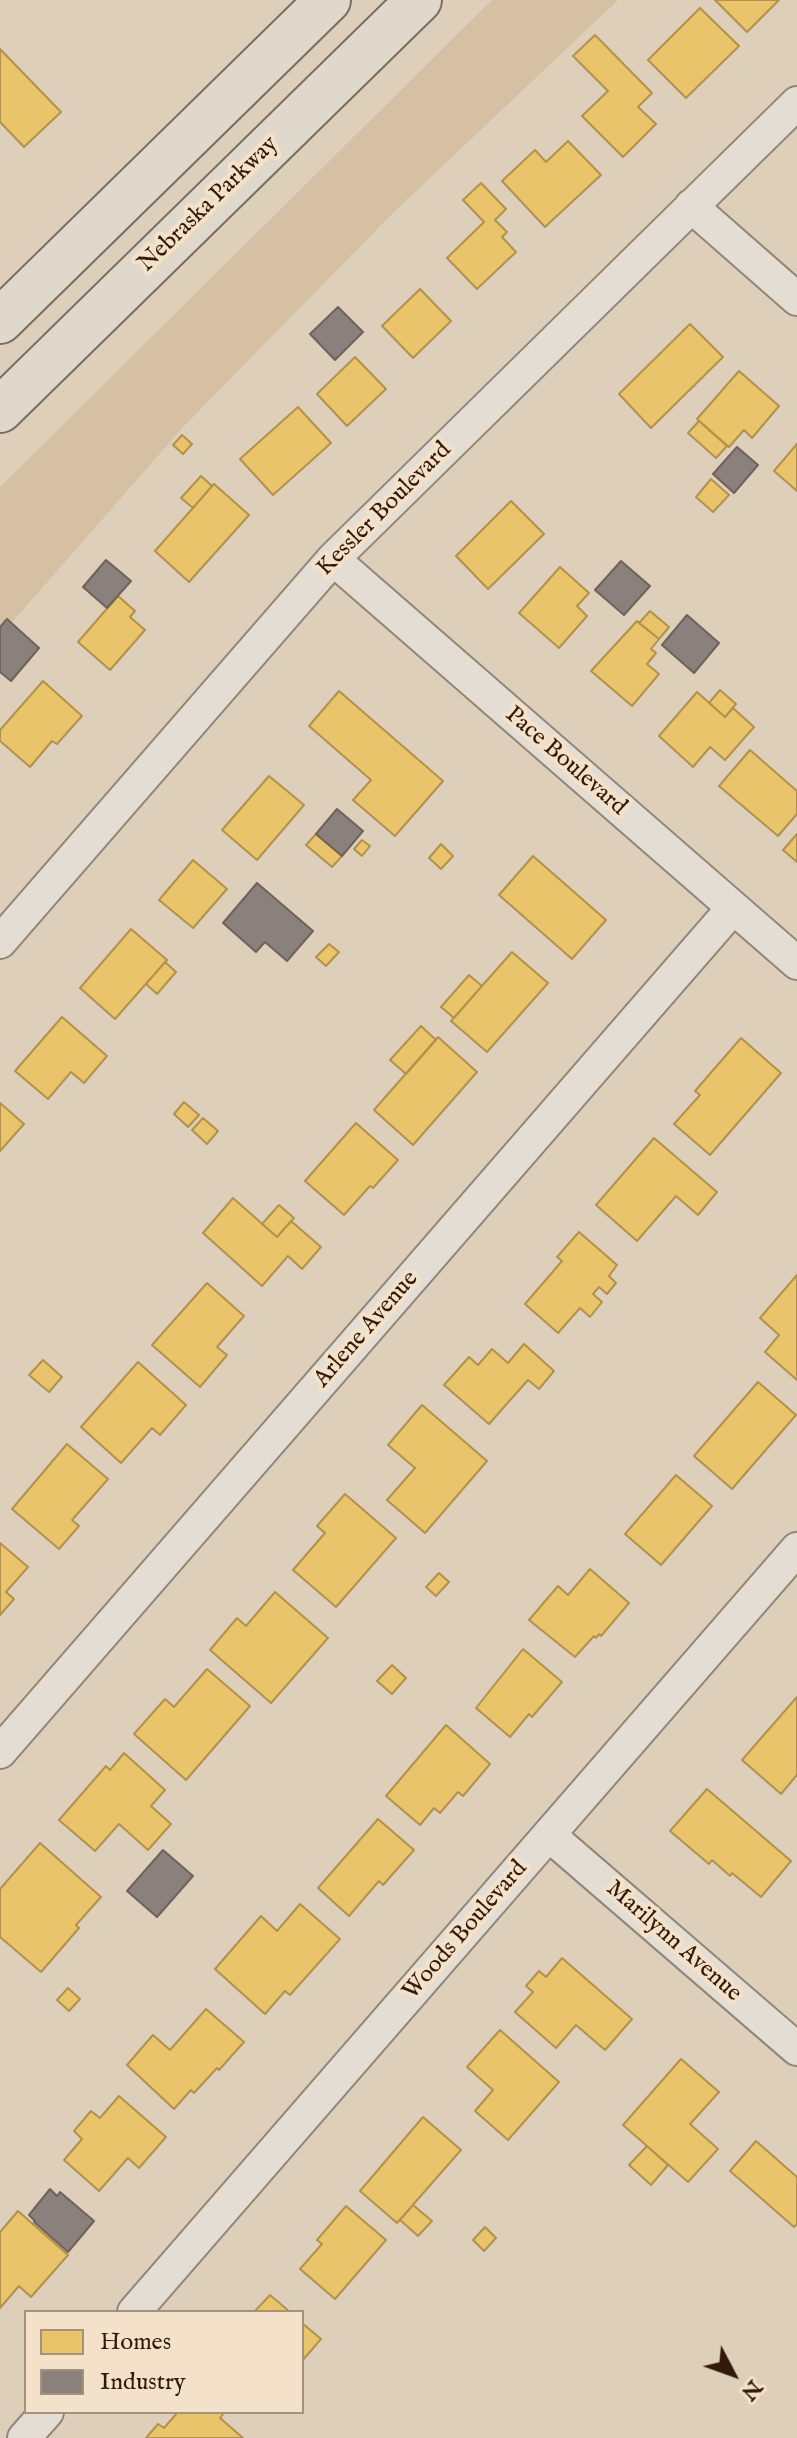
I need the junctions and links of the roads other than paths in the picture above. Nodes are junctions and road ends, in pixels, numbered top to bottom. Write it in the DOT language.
graph roads {
  1 [pos="328,0"];
  2 [pos="419,0"];
  3 [pos="797,103"];
  4 [pos="691,206"];
  5 [pos="797,299"];
  6 [pos="0,321"];
  7 [pos="0,410"];
  8 [pos="333,559"];
  9 [pos="733,908"];
  10 [pos="0,942"];
  11 [pos="797,963"];
  12 [pos="797,1549"];
  13 [pos="0,1752"];
  14 [pos="549,1835"];
  15 [pos="797,2049"];
  16 [pos="136,2310"];
  17 [pos="45,2414"];
  18 [pos="24,2438"];
  1 -- 6 [label="main road"];
  2 -- 7 [label="main road, Nebraska Parkway"];
  3 -- 4 [label="street, Kessler Boulevard"];
  4 -- 5 [label="street"];
  4 -- 8 [label="street, Kessler Boulevard"];
  8 -- 9 [label="street, Pace Boulevard"];
  8 -- 10 [label="street, Kessler Boulevard"];
  9 -- 11 [label="street, Pace Boulevard"];
  9 -- 13 [label="street, Arlene Avenue"];
  12 -- 14 [label="street, Woods Boulevard"];
  14 -- 15 [label="street, Marilynn Avenue"];
  14 -- 16 [label="street, Woods Boulevard"];
  17 -- 18 [label="street"];
}
